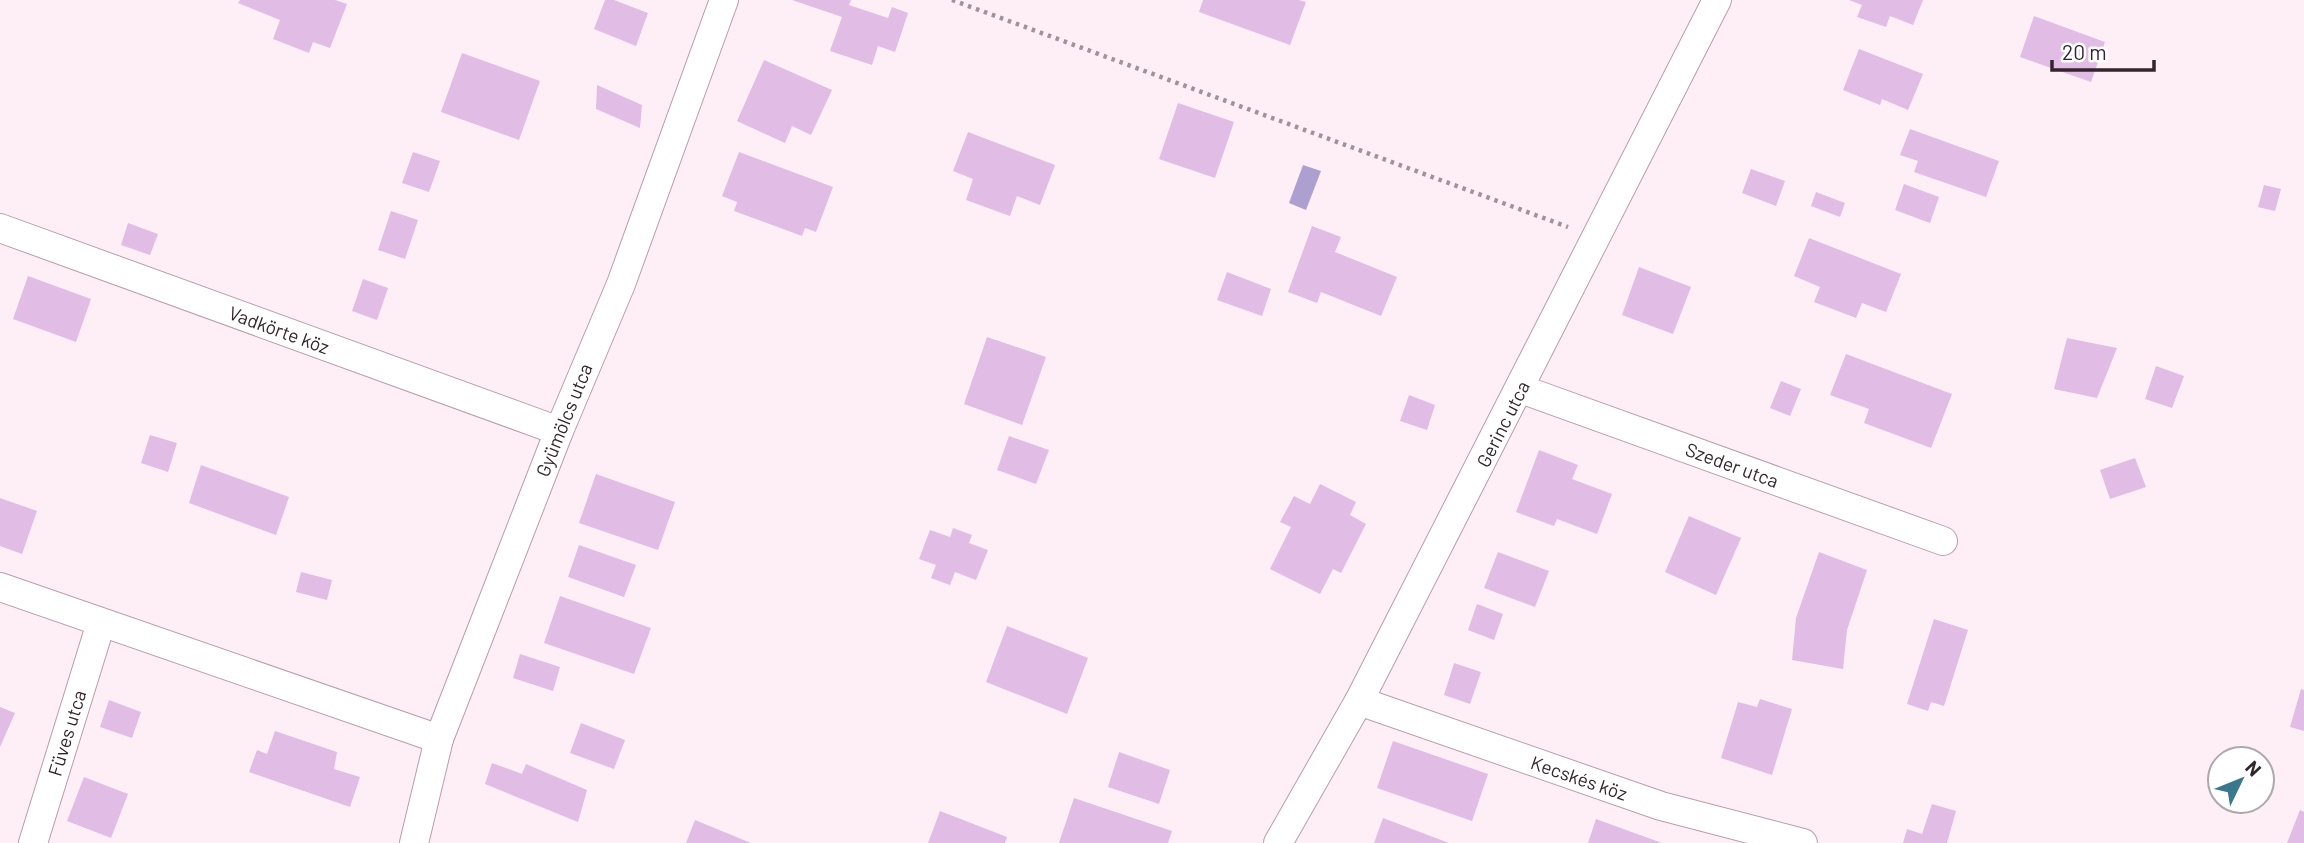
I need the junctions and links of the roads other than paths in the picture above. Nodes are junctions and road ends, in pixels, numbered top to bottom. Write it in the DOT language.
graph roads {
  1 [pos="724,0"];
  2 [pos="1717,0"];
  3 [pos="0,228"];
  4 [pos="1521,389"];
  5 [pos="559,431"];
  6 [pos="1942,541"];
  7 [pos="0,587"];
  8 [pos="101,623"];
  9 [pos="1359,701"];
  10 [pos="439,739"];
  11 [pos="33,843"];
  12 [pos="414,843"];
  13 [pos="1279,843"];
  14 [pos="1803,843"];
  1 -- 5 [label="street, Gyümölcs utca"];
  2 -- 4 [label="street, Gerinc utca"];
  3 -- 5 [label="street, Vadkörte köz"];
  4 -- 6 [label="street, Szeder utca"];
  4 -- 9 [label="street, Gerinc utca"];
  5 -- 10 [label="street, Gyümölcs utca"];
  7 -- 8 [label="street"];
  8 -- 10 [label="street"];
  8 -- 11 [label="street, Füves utca"];
  9 -- 13 [label="street, Gerinc utca"];
  9 -- 14 [label="street, Kecskés köz"];
  10 -- 12 [label="street, Gyümölcs utca"];
}
